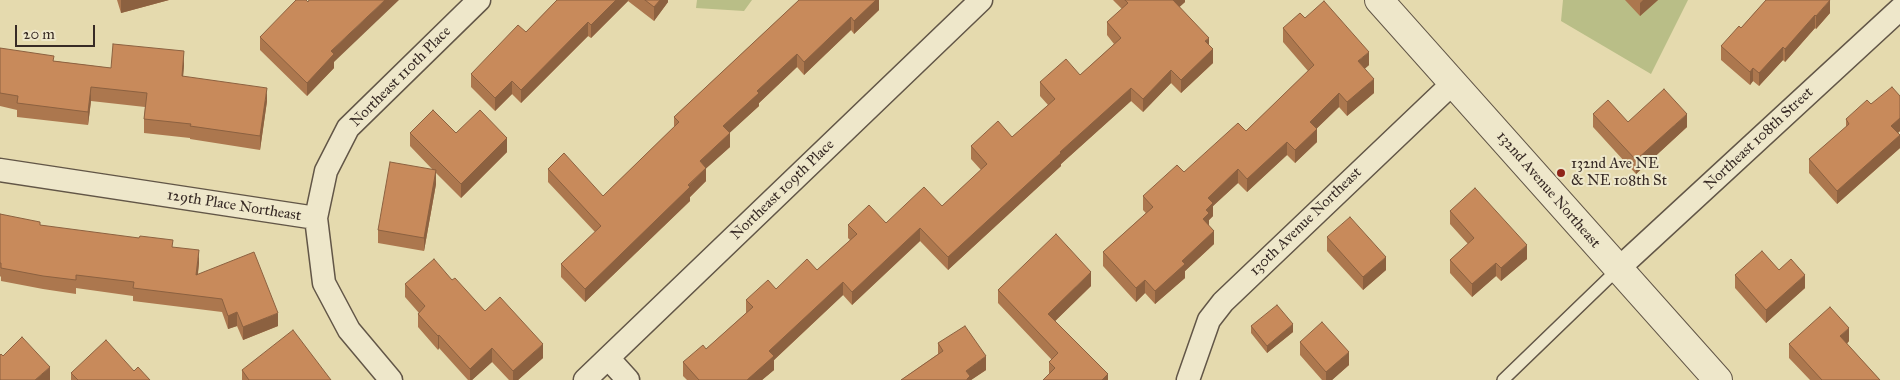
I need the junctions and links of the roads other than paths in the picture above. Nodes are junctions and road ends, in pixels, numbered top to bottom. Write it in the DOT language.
graph roads {
  1 [pos="479,0"];
  2 [pos="981,0"];
  3 [pos="1379,0"];
  4 [pos="1900,9"];
  5 [pos="1453,83"];
  6 [pos="0,170"];
  7 [pos="316,218"];
  8 [pos="1618,270"];
  9 [pos="608,358"];
  10 [pos="391,380"];
  11 [pos="585,380"];
  12 [pos="628,380"];
  13 [pos="1188,380"];
  14 [pos="1503,380"];
  15 [pos="1718,380"];
  1 -- 7 [label="street, Northeast 110th Place"];
  2 -- 9 [label="street, Northeast 109th Place"];
  3 -- 5 [label="street, 132nd Avenue Northeast"];
  4 -- 8 [label="street, Northeast 108th Street"];
  5 -- 8 [label="street, 132nd Avenue Northeast"];
  5 -- 13 [label="street, 130th Avenue Northeast"];
  6 -- 7 [label="street, 129th Place Northeast"];
  7 -- 10 [label="street, 129th Place Northeast"];
  8 -- 14 [label="lane"];
  8 -- 15 [label="street, 132nd Avenue Northeast"];
  9 -- 11 [label="street, Northeast 109th Place"];
  9 -- 12 [label="street"];
}
